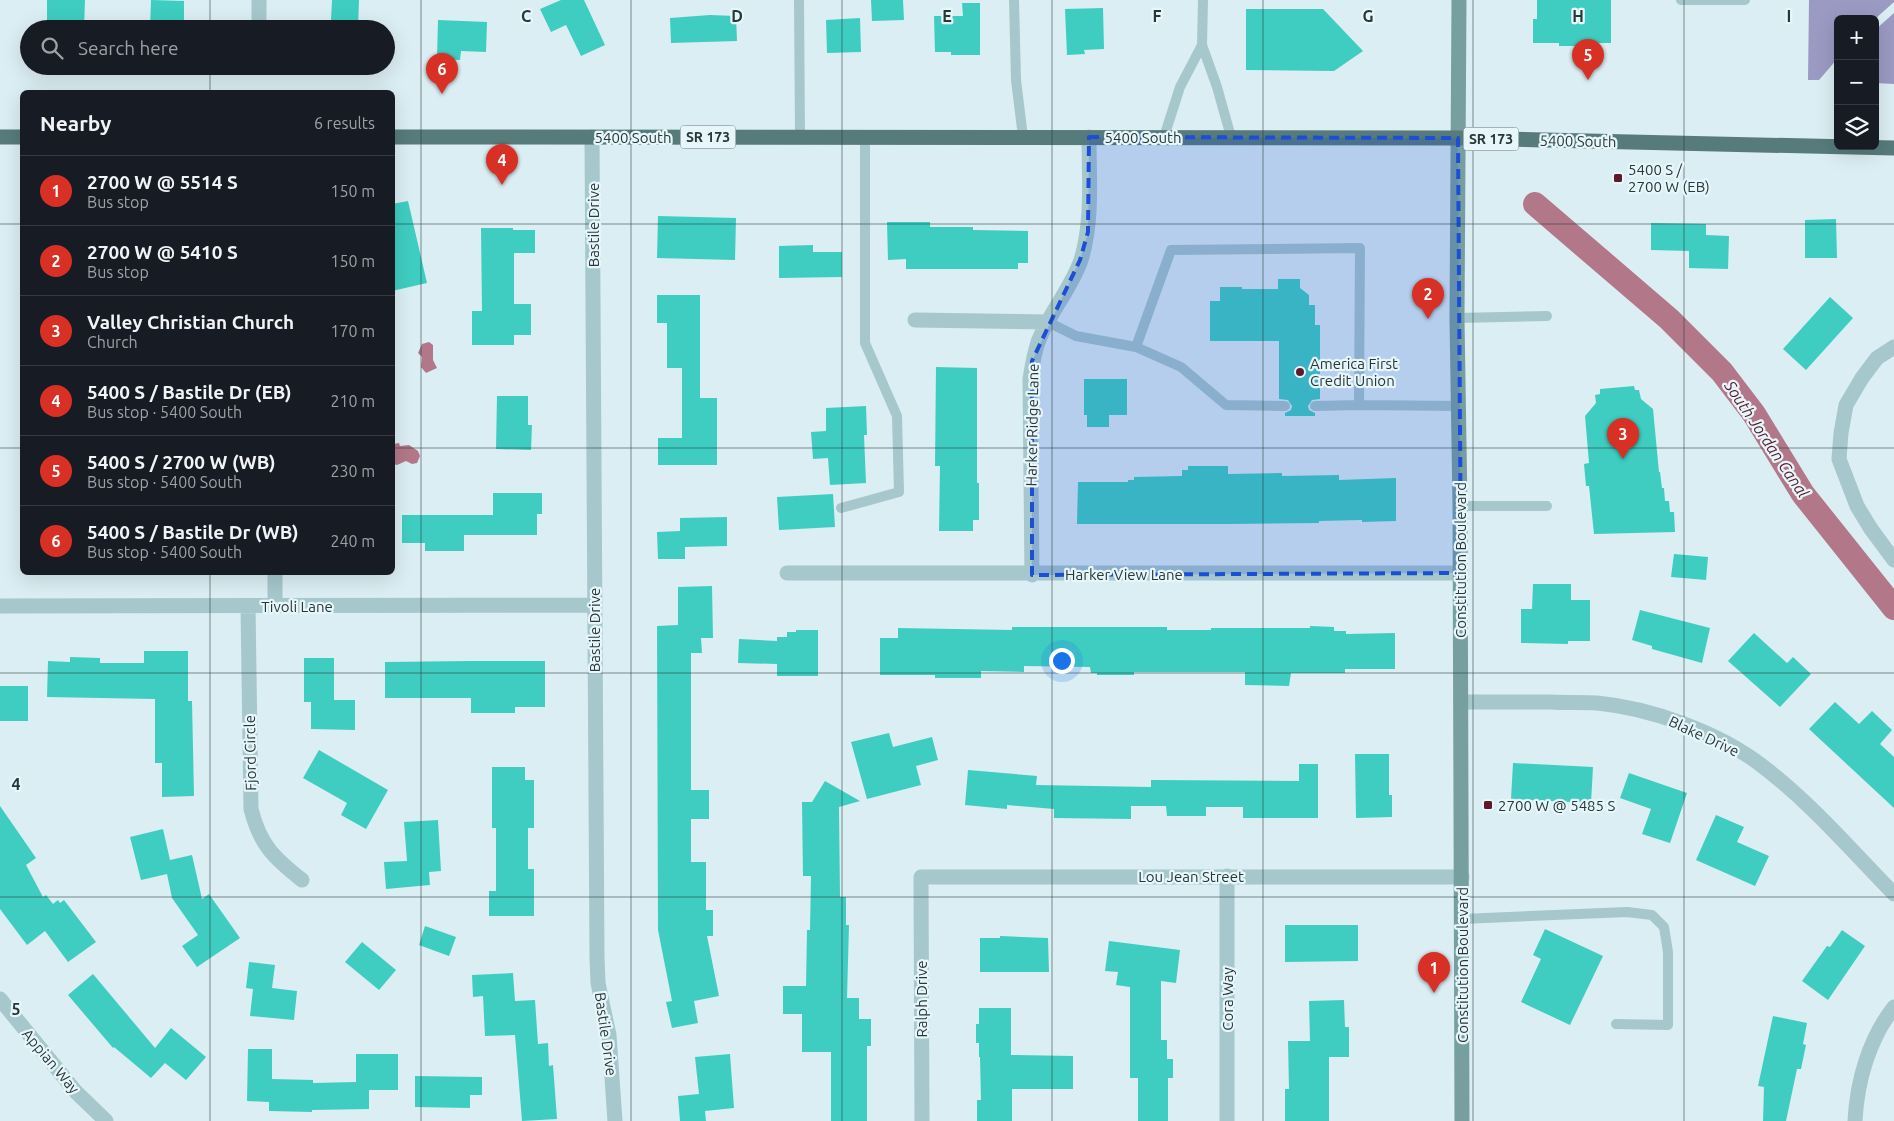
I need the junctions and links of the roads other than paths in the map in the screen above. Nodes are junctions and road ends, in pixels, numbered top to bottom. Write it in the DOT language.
graph roads {
  1 [pos="259,0"];
  2 [pos="799,0"];
  3 [pos="1014,0"];
  4 [pos="1202,0"];
  5 [pos="1459,0"];
  6 [pos="1681,0"];
  7 [pos="1745,0"];
  8 [pos="259,20"];
  9 [pos="1202,45"];
  10 [pos="0,137"];
  11 [pos="20,137"];
  12 [pos="395,137"];
  13 [pos="592,137"];
  14 [pos="800,137"];
  15 [pos="865,137"];
  16 [pos="1023,137"];
  17 [pos="1088,137"];
  18 [pos="1164,137"];
  19 [pos="1230,138"];
  20 [pos="1458,138"];
  21 [pos="1894,148"];
  22 [pos="1548,316"];
  23 [pos="1458,318"];
  24 [pos="915,320"];
  25 [pos="1048,322"];
  26 [pos="1136,347"];
  27 [pos="1894,347"];
  28 [pos="1359,405"];
  29 [pos="1285,406"];
  30 [pos="1315,406"];
  31 [pos="1459,406"];
  32 [pos="1460,506"];
  33 [pos="1547,506"];
  34 [pos="841,508"];
  35 [pos="1894,560"];
  36 [pos="787,574"];
  37 [pos="1461,574"];
  38 [pos="275,575"];
  39 [pos="1032,575"];
  40 [pos="594,605"];
  41 [pos="0,606"];
  42 [pos="248,606"];
  43 [pos="275,606"];
  44 [pos="1461,702"];
  45 [pos="1227,876"];
  46 [pos="921,877"];
  47 [pos="1462,878"];
  48 [pos="302,880"];
  49 [pos="1894,894"];
  50 [pos="1462,919"];
  51 [pos="0,999"];
  52 [pos="1894,1007"];
  53 [pos="1616,1024"];
  54 [pos="106,1121"];
  55 [pos="615,1121"];
  56 [pos="922,1121"];
  57 [pos="1227,1121"];
  58 [pos="1462,1121"];
  59 [pos="1855,1121"];
  1 -- 8 [label="street"];
  2 -- 14 [label="lane"];
  3 -- 16 [label="lane"];
  4 -- 9 [label="lane"];
  5 -- 20 [label="main road, Constitution Boulevard"];
  6 -- 7 [label="lane"];
  9 -- 18 [label="lane"];
  9 -- 19 [label="lane"];
  10 -- 11 [label="main road"];
  12 -- 13 [label="main road, 5400 South / SR 173"];
  13 -- 14 [label="main road, 5400 South / SR 173"];
  13 -- 40 [label="street, Bastile Drive"];
  14 -- 15 [label="main road, 5400 South / SR 173"];
  15 -- 16 [label="main road, 5400 South / SR 173"];
  15 -- 34 [label="lane"];
  16 -- 17 [label="main road, 5400 South / SR 173"];
  17 -- 18 [label="main road, 5400 South / SR 173"];
  17 -- 25 [label="street, Harker Ridge Lane"];
  18 -- 19 [label="main road, 5400 South / SR 173"];
  19 -- 20 [label="main road, 5400 South / SR 173"];
  20 -- 21 [label="main road, 5400 South / SR 173"];
  20 -- 23 [label="main road, Constitution Boulevard"];
  22 -- 23 [label="lane"];
  23 -- 31 [label="main road, Constitution Boulevard"];
  24 -- 25 [label="street"];
  25 -- 26 [label="lane"];
  25 -- 39 [label="street, Harker Ridge Lane"];
  26 -- 28 [label="lane"];
  26 -- 29 [label="lane"];
  27 -- 35 [label="street"];
  28 -- 30 [label="lane"];
  28 -- 31 [label="lane"];
  31 -- 32 [label="main road, Constitution Boulevard"];
  32 -- 33 [label="lane"];
  32 -- 37 [label="main road, Constitution Boulevard"];
  36 -- 39 [label="street, Harker View Lane"];
  37 -- 39 [label="street, Harker View Lane"];
  37 -- 44 [label="main road, Constitution Boulevard"];
  38 -- 43 [label="street"];
  40 -- 43 [label="street, Tivoli Lane"];
  40 -- 55 [label="street, Bastile Drive"];
  41 -- 42 [label="street, Tivoli Lane"];
  42 -- 43 [label="street, Tivoli Lane"];
  42 -- 48 [label="street, Fjord Circle"];
  44 -- 47 [label="main road, Constitution Boulevard"];
  44 -- 49 [label="street, Blake Drive"];
  45 -- 46 [label="street, Lou Jean Street"];
  45 -- 47 [label="street, Lou Jean Street"];
  45 -- 57 [label="street, Cora Way"];
  46 -- 56 [label="street, Ralph Drive"];
  47 -- 50 [label="main road, Constitution Boulevard"];
  50 -- 53 [label="lane"];
  50 -- 58 [label="main road, Constitution Boulevard"];
  51 -- 54 [label="street, Appian Way"];
  52 -- 59 [label="street"];
}
